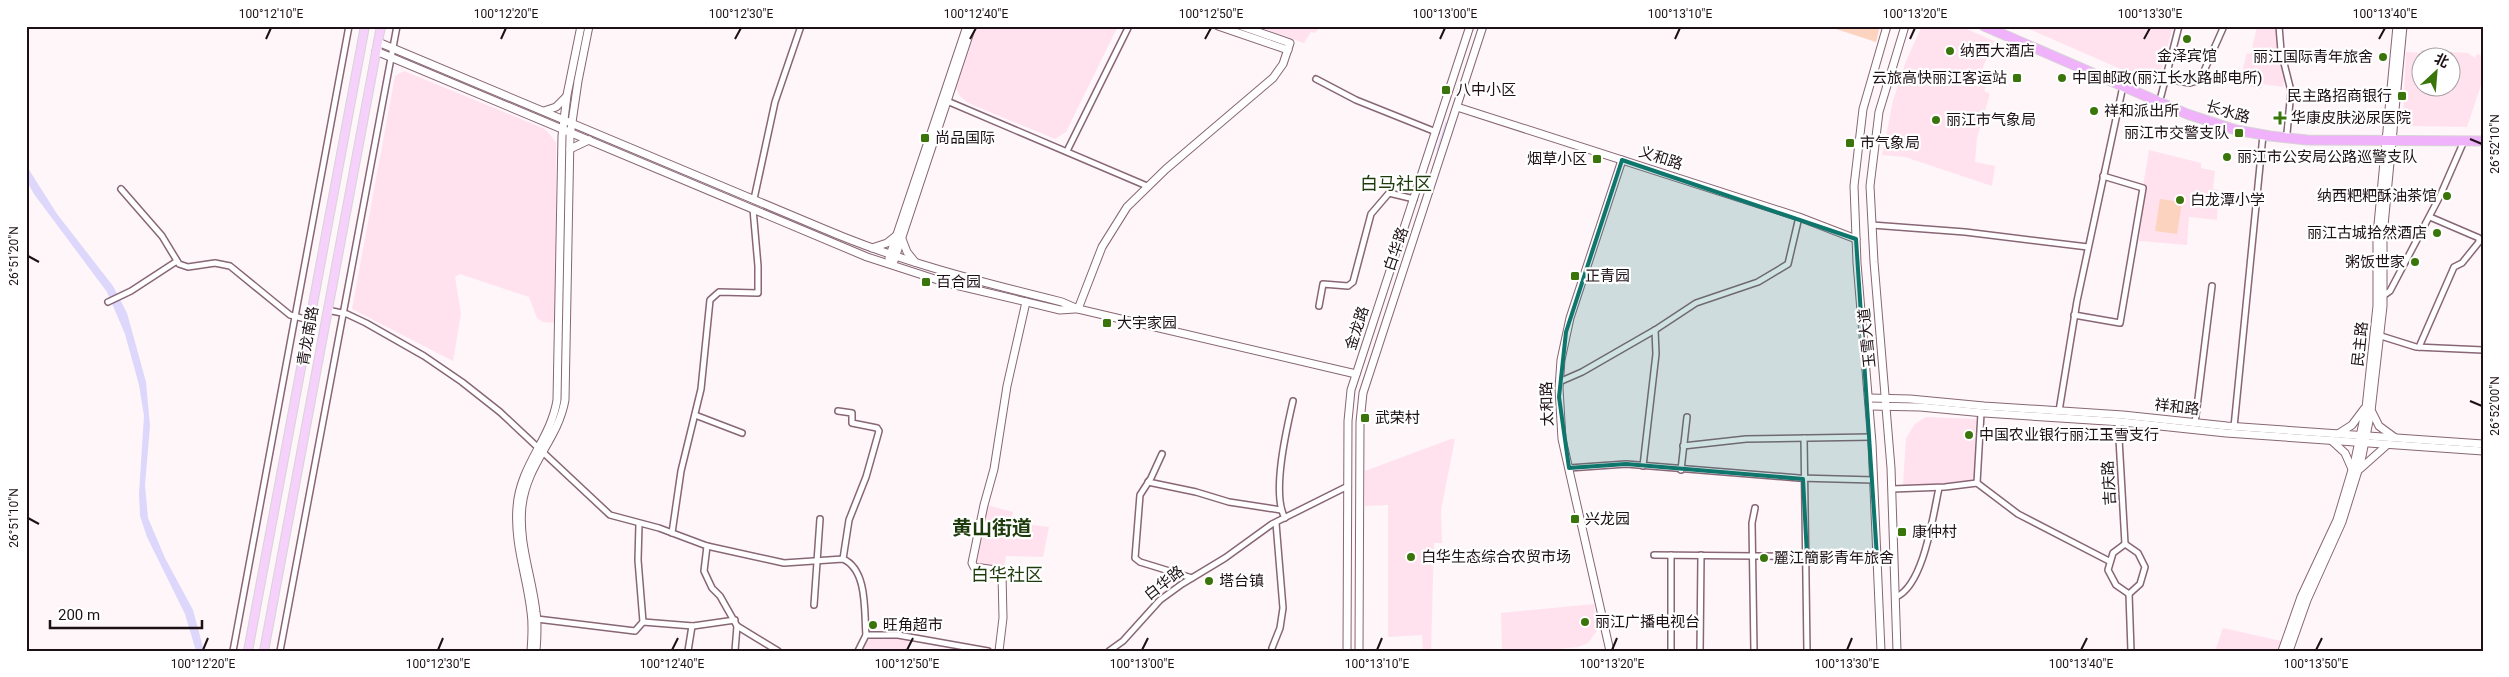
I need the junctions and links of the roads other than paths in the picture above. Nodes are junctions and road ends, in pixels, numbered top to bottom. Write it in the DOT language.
graph roads {
  1 [pos="349,26"];
  2 [pos="365,26"];
  3 [pos="382,26"];
  4 [pos="397,26"];
  5 [pos="581,26"];
  6 [pos="589,26"];
  7 [pos="800,26"];
  8 [pos="967,26"];
  9 [pos="972,26"];
  10 [pos="1129,26"];
  11 [pos="1218,26"];
  12 [pos="1241,26"];
  13 [pos="1470,26"];
  14 [pos="1483,26"];
  15 [pos="1887,26"];
  16 [pos="1905,26"];
  17 [pos="1984,26"];
  18 [pos="1999,26"];
  19 [pos="2179,26"];
  20 [pos="2224,26"];
  21 [pos="2279,26"];
  22 [pos="2397,26"];
  23 [pos="2403,26"];
  24 [pos="378,42"];
  25 [pos="1289,46"];
  26 [pos="393,48"];
  27 [pos="376,51"];
  28 [pos="391,57"];
  29 [pos="1316,79"];
  30 [pos="2165,79"];
  31 [pos="2123,86"];
  32 [pos="567,95"];
  33 [pos="2161,96"];
  34 [pos="947,101"];
  35 [pos="1457,107"];
  36 [pos="543,111"];
  37 [pos="573,111"];
  38 [pos="564,120"];
  39 [pos="546,122"];
  40 [pos="572,123"];
  41 [pos="563,129"];
  42 [pos="587,129"];
  43 [pos="570,132"];
  44 [pos="1436,132"];
  45 [pos="2287,133"];
  46 [pos="2263,135"];
  47 [pos="2483,136"];
  48 [pos="2389,139"];
  49 [pos="589,140"];
  50 [pos="2483,141"];
  51 [pos="562,142"];
  52 [pos="2464,142"];
  53 [pos="570,149"];
  54 [pos="1066,152"];
  55 [pos="1622,160"];
  56 [pos="2103,176"];
  57 [pos="1147,186"];
  58 [pos="121,189"];
  59 [pos="1414,199"];
  60 [pos="754,200"];
  61 [pos="753,210"];
  62 [pos="1798,217"];
  63 [pos="2430,217"];
  64 [pos="1872,225"];
  65 [pos="900,235"];
  66 [pos="1856,239"];
  67 [pos="2088,247"];
  68 [pos="870,248"];
  69 [pos="893,256"];
  70 [pos="177,261"];
  71 [pos="890,265"];
  72 [pos="919,265"];
  73 [pos="2212,286"];
  74 [pos="2383,296"];
  75 [pos="108,302"];
  76 [pos="1026,302"];
  77 [pos="1319,306"];
  78 [pos="1078,309"];
  79 [pos="327,310"];
  80 [pos="342,313"];
  81 [pos="2074,315"];
  82 [pos="295,316"];
  83 [pos="309,320"];
  84 [pos="1655,330"];
  85 [pos="2381,336"];
  86 [pos="2419,347"];
  87 [pos="2483,350"];
  88 [pos="1356,374"];
  89 [pos="1559,382"];
  90 [pos="1293,400"];
  91 [pos="1869,402"];
  92 [pos="1887,402"];
  93 [pos="2368,409"];
  94 [pos="838,411"];
  95 [pos="2059,411"];
  96 [pos="1981,413"];
  97 [pos="695,415"];
  98 [pos="1687,417"];
  99 [pos="2118,421"];
  100 [pos="2195,423"];
  101 [pos="2234,427"];
  102 [pos="742,433"];
  103 [pos="2338,434"];
  104 [pos="1872,437"];
  105 [pos="1804,438"];
  106 [pos="2397,438"];
  107 [pos="2363,440"];
  108 [pos="2332,441"];
  109 [pos="2483,444"];
  110 [pos="2388,445"];
  111 [pos="1683,446"];
  112 [pos="539,450"];
  113 [pos="2483,451"];
  114 [pos="1162,454"];
  115 [pos="1644,466"];
  116 [pos="1569,468"];
  117 [pos="1681,470"];
  118 [pos="2355,470"];
  119 [pos="1803,479"];
  120 [pos="1874,480"];
  121 [pos="1148,482"];
  122 [pos="1977,483"];
  123 [pos="1348,486"];
  124 [pos="1939,488"];
  125 [pos="1892,489"];
  126 [pos="1755,508"];
  127 [pos="1281,510"];
  128 [pos="1285,518"];
  129 [pos="820,519"];
  130 [pos="1276,522"];
  131 [pos="639,524"];
  132 [pos="672,533"];
  133 [pos="2125,544"];
  134 [pos="707,546"];
  135 [pos="1654,555"];
  136 [pos="1670,555"];
  137 [pos="1701,555"];
  138 [pos="1752,556"];
  139 [pos="1808,556"];
  140 [pos="1877,557"];
  141 [pos="843,559"];
  142 [pos="816,561"];
  143 [pos="2109,561"];
  144 [pos="1192,578"];
  145 [pos="2129,594"];
  146 [pos="1896,597"];
  147 [pos="814,604"];
  148 [pos="537,619"];
  149 [pos="643,622"];
  150 [pos="736,623"];
  151 [pos="692,626"];
  152 [pos="866,635"];
  153 [pos="1272,648"];
  154 [pos="233,651"];
  155 [pos="248,651"];
  156 [pos="264,651"];
  157 [pos="280,651"];
  158 [pos="531,651"];
  159 [pos="536,651"];
  160 [pos="688,651"];
  161 [pos="734,651"];
  162 [pos="778,651"];
  163 [pos="858,651"];
  164 [pos="988,651"];
  165 [pos="999,651"];
  166 [pos="1109,651"];
  167 [pos="1347,651"];
  168 [pos="1359,651"];
  169 [pos="1610,651"];
  170 [pos="1671,651"];
  171 [pos="1700,651"];
  172 [pos="1754,651"];
  173 [pos="1808,651"];
  174 [pos="1880,651"];
  175 [pos="1897,651"];
  176 [pos="2131,651"];
  177 [pos="2282,651"];
  178 [pos="2289,651"];
  1 -- 82 [label="street"];
  2 -- 83 [label="main road, 青龙南路"];
  3 -- 24 [label="main road, 青龙南路"];
  4 -- 26 [label="street"];
  5 -- 32 [label="main road"];
  6 -- 37 [label="main road"];
  7 -- 60 [label="street"];
  8 -- 65 [label="main road"];
  9 -- 34 [label="main road"];
  10 -- 54 [label="street"];
  11 -- 25 [label="main road"];
  12 -- 25 [label="main road"];
  13 -- 44 [label="main road, 金龙路"];
  14 -- 35 [label="main road, 白华路"];
  15 -- 66 [label="main road, 玉雪大道"];
  16 -- 64 [label="main road, 玉雪大道"];
  17 -- 31 [label="highway, 长水路"];
  18 -- 33 [label="highway, 长水路"];
  19 -- 30 [label="street"];
  20 -- 30 [label="street"];
  21 -- 45 [label="street"];
  22 -- 48 [label="main road, 民主路"];
  23 -- 48 [label="main road, 民主路"];
  24 -- 26 [label="main road"];
  24 -- 27 [label="main road, 青龙南路"];
  25 -- 57 [label="main road"];
  26 -- 28 [label="street"];
  26 -- 36 [label="main road"];
  27 -- 28 [label="main road"];
  27 -- 79 [label="main road, 青龙南路"];
  28 -- 39 [label="main road"];
  28 -- 80 [label="street"];
  29 -- 44 [label="street"];
  30 -- 33 [label="street"];
  31 -- 46 [label="highway, 长水路"];
  31 -- 56 [label="street"];
  32 -- 36 [label="main road"];
  32 -- 38 [label="main road"];
  33 -- 45 [label="highway, 长水路"];
  34 -- 54 [label="street"];
  34 -- 65 [label="main road"];
  35 -- 55 [label="main road, 义和路"];
  35 -- 168 [label="main road, 白华路"];
  36 -- 38 [label="main road"];
  37 -- 40 [label="main road"];
  37 -- 42 [label="main road"];
  38 -- 40 [label="main road"];
  38 -- 41 [label="main road"];
  39 -- 41 [label="main road"];
  39 -- 51 [label="main road"];
  40 -- 42 [label="main road"];
  40 -- 43 [label="main road"];
  41 -- 43 [label="main road"];
  41 -- 51 [label="main road"];
  42 -- 60 [label="main road"];
  43 -- 49 [label="main road"];
  43 -- 53 [label="main road"];
  44 -- 59 [label="main road, 金龙路"];
  45 -- 48 [label="highway, 长水路"];
  46 -- 48 [label="highway, 长水路"];
  46 -- 101 [label="street"];
  47 -- 48 [label="highway, 长水路"];
  48 -- 52 [label="highway, 长水路"];
  48 -- 74 [label="main road, 民主路"];
  48 -- 93 [label="main road, 民主路"];
  49 -- 53 [label="main road"];
  49 -- 61 [label="main road"];
  50 -- 52 [label="highway, 长水路"];
  51 -- 112 [label="main road"];
  52 -- 63 [label="street"];
  53 -- 112 [label="main road"];
  54 -- 57 [label="street"];
  55 -- 62 [label="main road, 义和路"];
  55 -- 89 [label="main road, 太和路"];
  56 -- 67 [label="street"];
  56 -- 81 [label="street"];
  57 -- 78 [label="main road"];
  58 -- 70 [label="street"];
  59 -- 77 [label="street"];
  59 -- 88 [label="main road, 金龙路"];
  60 -- 68 [label="main road"];
  61 -- 71 [label="main road"];
  61 -- 97 [label="street"];
  62 -- 66 [label="main road, 义和路"];
  62 -- 84 [label="street"];
  63 -- 74 [label="street"];
  63 -- 86 [label="street"];
  64 -- 67 [label="street"];
  64 -- 92 [label="main road, 玉雪大道"];
  65 -- 68 [label="main road"];
  65 -- 69 [label="main road"];
  65 -- 72 [label="main road"];
  66 -- 91 [label="main road, 玉雪大道"];
  67 -- 81 [label="street"];
  68 -- 69 [label="main road"];
  69 -- 71 [label="main road"];
  69 -- 72 [label="main road"];
  70 -- 75 [label="street"];
  70 -- 82 [label="street"];
  71 -- 76 [label="main road"];
  72 -- 78 [label="main road"];
  73 -- 100 [label="street"];
  74 -- 85 [label="main road, 民主路"];
  76 -- 78 [label="main road"];
  76 -- 165 [label="main road"];
  78 -- 88 [label="main road"];
  79 -- 80 [label="street"];
  79 -- 156 [label="main road, 青龙南路"];
  80 -- 112 [label="street"];
  80 -- 157 [label="street"];
  81 -- 95 [label="street"];
  82 -- 83 [label="street"];
  82 -- 154 [label="street"];
  83 -- 155 [label="main road, 青龙南路"];
  84 -- 89 [label="street"];
  84 -- 115 [label="street"];
  85 -- 86 [label="street"];
  85 -- 93 [label="main road, 民主路"];
  86 -- 87 [label="street"];
  88 -- 123 [label="main road, 金龙路"];
  89 -- 116 [label="main road, 太和路"];
  90 -- 127 [label="street"];
  91 -- 92 [label="main road, 祥和路"];
  91 -- 104 [label="main road, 玉雪大道"];
  92 -- 95 [label="main road, 祥和路"];
  92 -- 96 [label="main road, 祥和路"];
  92 -- 125 [label="main road, 玉雪大道"];
  93 -- 103 [label="main road"];
  93 -- 106 [label="main road"];
  93 -- 107 [label="main road, 民主路"];
  94 -- 141 [label="street"];
  95 -- 100 [label="main road, 祥和路"];
  96 -- 99 [label="main road, 祥和路"];
  96 -- 122 [label="street"];
  97 -- 102 [label="street"];
  97 -- 132 [label="street"];
  98 -- 111 [label="street"];
  99 -- 108 [label="main road, 祥和路"];
  99 -- 133 [label="street, 吉庆路"];
  100 -- 101 [label="main road, 祥和路"];
  101 -- 103 [label="main road, 祥和路"];
  103 -- 107 [label="main road, 祥和路"];
  104 -- 105 [label="street"];
  104 -- 120 [label="main road, 玉雪大道"];
  105 -- 111 [label="street"];
  105 -- 119 [label="street"];
  106 -- 107 [label="main road, 祥和路"];
  106 -- 109 [label="main road, 祥和路"];
  107 -- 108 [label="main road, 祥和路"];
  107 -- 110 [label="main road, 祥和路"];
  107 -- 118 [label="main road, 民主路"];
  108 -- 118 [label="main road"];
  110 -- 113 [label="main road, 祥和路"];
  110 -- 118 [label="main road"];
  111 -- 117 [label="street"];
  112 -- 131 [label="street"];
  112 -- 148 [label="main road"];
  112 -- 158 [label="main road"];
  114 -- 121 [label="street"];
  115 -- 116 [label="street"];
  115 -- 117 [label="street"];
  116 -- 169 [label="main road, 太和路"];
  117 -- 119 [label="street"];
  118 -- 177 [label="main road, 民主路"];
  118 -- 178 [label="main road, 民主路"];
  119 -- 120 [label="street"];
  119 -- 139 [label="street"];
  120 -- 140 [label="main road, 玉雪大道"];
  121 -- 127 [label="street"];
  121 -- 144 [label="street"];
  122 -- 124 [label="street"];
  122 -- 143 [label="street"];
  123 -- 128 [label="street, 白华路"];
  123 -- 167 [label="main road, 金龙路"];
  124 -- 125 [label="street"];
  124 -- 146 [label="street"];
  125 -- 146 [label="main road, 玉雪大道"];
  126 -- 138 [label="street"];
  127 -- 128 [label="street"];
  128 -- 130 [label="street, 白华路"];
  129 -- 142 [label="street"];
  130 -- 144 [label="street, 白华路"];
  130 -- 153 [label="street"];
  131 -- 132 [label="street"];
  131 -- 149 [label="street"];
  132 -- 134 [label="street"];
  133 -- 143 [label="street"];
  133 -- 145 [label="street"];
  134 -- 142 [label="street"];
  134 -- 150 [label="street"];
  135 -- 136 [label="street"];
  136 -- 137 [label="street"];
  136 -- 170 [label="street"];
  137 -- 138 [label="street"];
  137 -- 171 [label="street"];
  138 -- 139 [label="street"];
  138 -- 172 [label="street"];
  139 -- 140 [label="street"];
  139 -- 173 [label="street"];
  140 -- 174 [label="main road, 玉雪大道"];
  141 -- 142 [label="street"];
  141 -- 152 [label="street"];
  142 -- 147 [label="street"];
  143 -- 145 [label="street"];
  144 -- 166 [label="street, 白华路"];
  145 -- 176 [label="street"];
  146 -- 175 [label="main road, 玉雪大道"];
  148 -- 149 [label="street"];
  148 -- 159 [label="main road"];
  149 -- 151 [label="street"];
  150 -- 151 [label="street"];
  150 -- 161 [label="street"];
  150 -- 162 [label="street"];
  151 -- 160 [label="street"];
  152 -- 163 [label="street"];
  152 -- 164 [label="street"];
}
